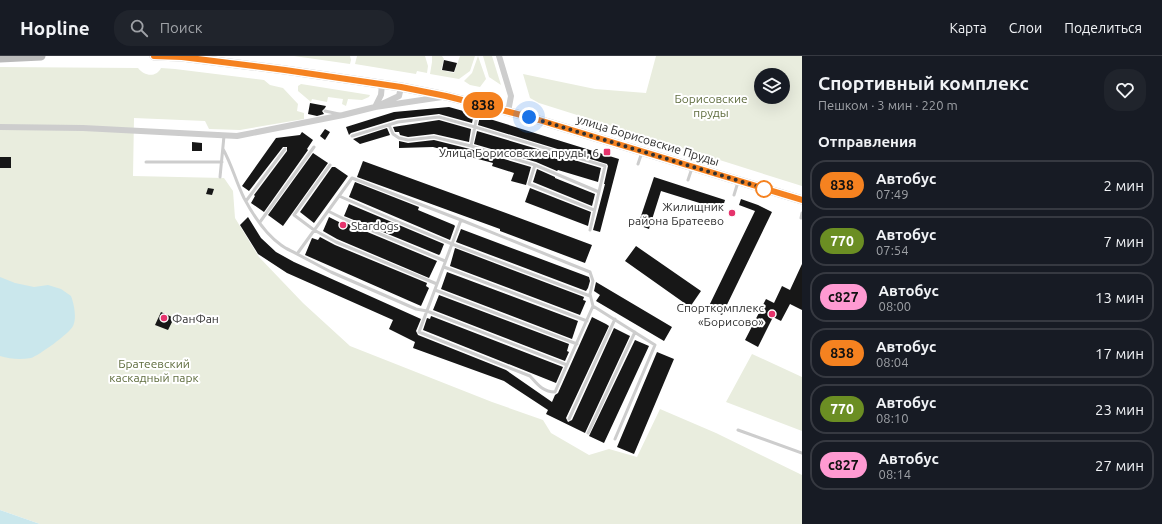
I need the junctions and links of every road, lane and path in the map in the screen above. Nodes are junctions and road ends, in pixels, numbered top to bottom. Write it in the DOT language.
graph roads {
  1 [pos="41,56"];
  2 [pos="154,56"];
  3 [pos="499,56"];
  4 [pos="0,58"];
  5 [pos="382,84"];
  6 [pos="401,87"];
  7 [pos="446,96"];
  8 [pos="480,104"];
  9 [pos="375,107"];
  10 [pos="325,111"];
  11 [pos="508,112"];
  12 [pos="343,115"];
  13 [pos="388,125"];
  14 [pos="0,127"];
  15 [pos="475,127"];
  16 [pos="224,136"];
  17 [pos="352,136"];
  18 [pos="472,146"];
  19 [pos="314,147"];
  20 [pos="223,149"];
  21 [pos="285,149"];
  22 [pos="642,151"];
  23 [pos="146,162"];
  24 [pos="222,162"];
  25 [pos="638,164"];
  26 [pos="330,165"];
  27 [pos="535,165"];
  28 [pos="692,167"];
  29 [pos="220,177"];
  30 [pos="688,180"];
  31 [pos="738,181"];
  32 [pos="599,192"];
  33 [pos="734,195"];
  34 [pos="339,196"];
  35 [pos="802,200"];
  36 [pos="246,202"];
  37 [pos="594,210"];
  38 [pos="328,211"];
  39 [pos="802,213"];
  40 [pos="801,218"];
  41 [pos="461,220"];
  42 [pos="260,222"];
  43 [pos="314,230"];
  44 [pos="590,230"];
  45 [pos="452,244"];
  46 [pos="297,254"];
  47 [pos="446,261"];
  48 [pos="444,266"];
  49 [pos="437,284"];
  50 [pos="435,290"];
  51 [pos="590,296"];
  52 [pos="593,306"];
  53 [pos="427,311"];
  54 [pos="614,319"];
  55 [pos="587,321"];
  56 [pos="635,332"];
  57 [pos="576,344"];
  58 [pos="567,365"];
  59 [pos="569,419"];
  60 [pos="738,430"];
  61 [pos="588,433"];
  62 [pos="615,439"];
  63 [pos="802,452"];
  1 -- 4 [label="main road"];
  2 -- 5 [label="main road, улица Борисовские Пруды"];
  3 -- 11 [label="street"];
  5 -- 6 [label="main road, улица Борисовские Пруды"];
  5 -- 9 [label="street"];
  6 -- 7 [label="main road, улица Борисовские Пруды"];
  6 -- 9 [label="street"];
  7 -- 8 [label="main road, улица Борисовские Пруды"];
  7 -- 9 [label="street"];
  8 -- 11 [label="main road, улица Борисовские Пруды"];
  8 -- 15 [label="lane"];
  9 -- 12 [label="street"];
  10 -- 12 [label="lane"];
  11 -- 22 [label="main road, улица Борисовские Пруды"];
  12 -- 16 [label="street"];
  13 -- 15 [label="lane"];
  13 -- 17 [label="lane"];
  13 -- 18 [label="lane"];
  14 -- 16 [label="street"];
  15 -- 18 [label="lane"];
  15 -- 32 [label="lane"];
  16 -- 20 [label="lane"];
  18 -- 27 [label="lane"];
  19 -- 42 [label="lane"];
  20 -- 24 [label="lane"];
  20 -- 36 [label="lane"];
  21 -- 36 [label="lane"];
  22 -- 25 [label="lane"];
  22 -- 28 [label="main road, улица Борисовские Пруды"];
  23 -- 24 [label="lane"];
  24 -- 29 [label="lane"];
  26 -- 43 [label="lane"];
  27 -- 32 [label="lane"];
  27 -- 37 [label="lane"];
  28 -- 30 [label="lane"];
  28 -- 31 [label="main road, улица Борисовские Пруды"];
  31 -- 33 [label="lane"];
  31 -- 35 [label="main road, улица Борисовские Пруды"];
  32 -- 37 [label="lane"];
  34 -- 38 [label="lane"];
  34 -- 41 [label="lane"];
  34 -- 45 [label="lane"];
  36 -- 42 [label="lane"];
  37 -- 44 [label="lane"];
  38 -- 43 [label="lane"];
  38 -- 47 [label="lane"];
  39 -- 40 [label="lane"];
  41 -- 45 [label="lane"];
  41 -- 51 [label="lane"];
  42 -- 46 [label="lane"];
  43 -- 46 [label="lane"];
  43 -- 49 [label="lane"];
  45 -- 47 [label="lane"];
  45 -- 51 [label="lane"];
  46 -- 53 [label="lane"];
  47 -- 48 [label="lane"];
  48 -- 49 [label="lane"];
  48 -- 55 [label="lane"];
  49 -- 50 [label="lane"];
  50 -- 53 [label="lane"];
  50 -- 57 [label="lane"];
  51 -- 52 [label="lane"];
  52 -- 54 [label="lane"];
  52 -- 55 [label="lane"];
  53 -- 58 [label="lane"];
  53 -- 58 [label="lane"];
  54 -- 56 [label="lane"];
  54 -- 59 [label="lane"];
  55 -- 57 [label="lane"];
  56 -- 61 [label="lane"];
  56 -- 62 [label="lane"];
  57 -- 58 [label="lane"];
  60 -- 63 [label="lane"];
}
